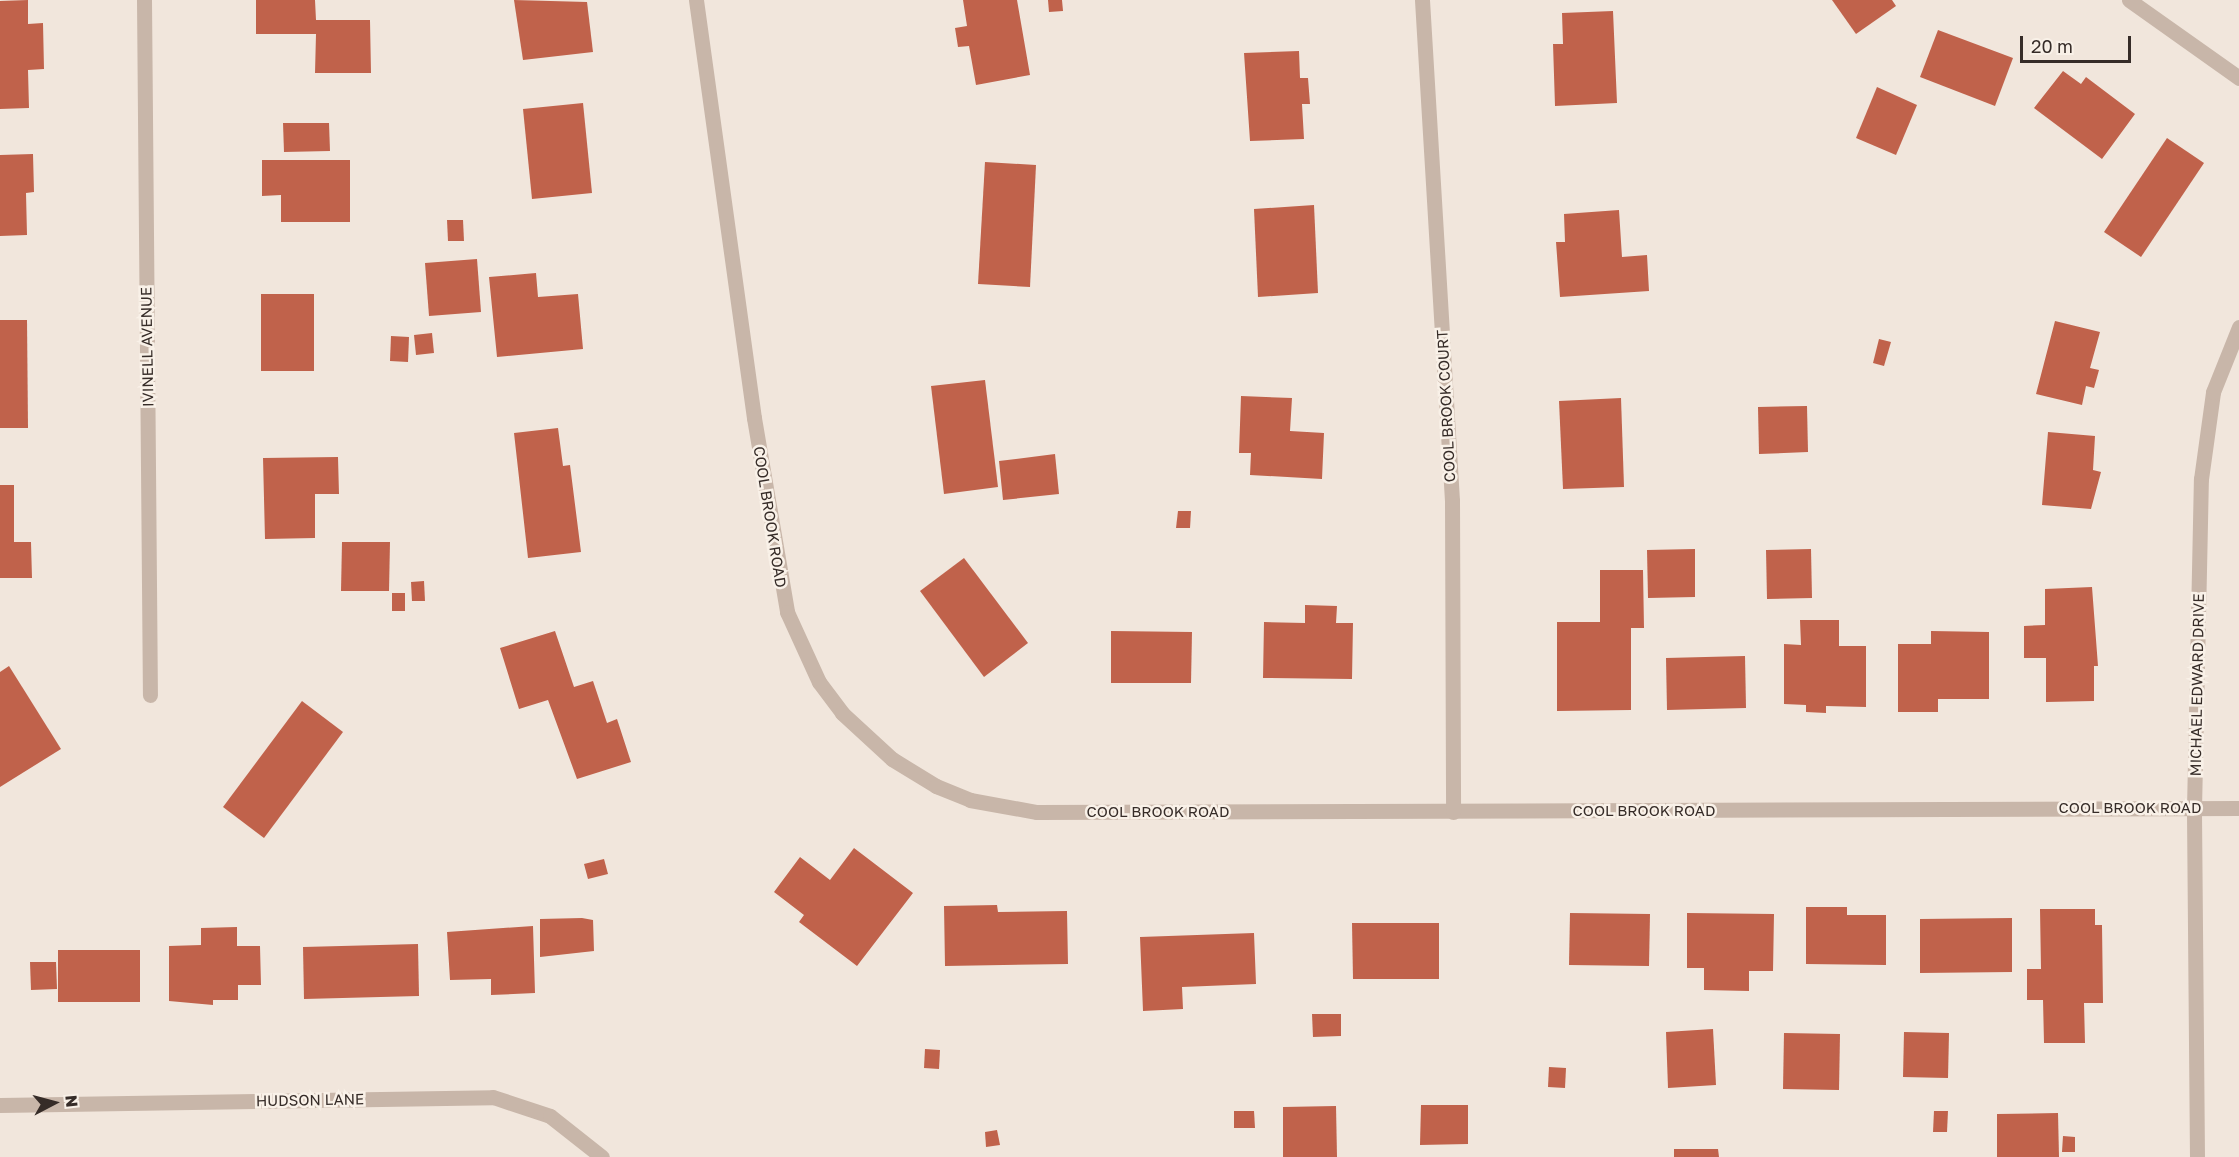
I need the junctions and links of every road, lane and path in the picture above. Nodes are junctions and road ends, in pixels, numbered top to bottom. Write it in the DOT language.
graph roads {
  1 [pos="144,0"];
  2 [pos="696,0"];
  3 [pos="1422,0"];
  4 [pos="2129,0"];
  5 [pos="2239,78"];
  6 [pos="2239,327"];
  7 [pos="150,695"];
  8 [pos="2239,808"];
  9 [pos="2194,809"];
  10 [pos="1453,812"];
  11 [pos="0,1105"];
  12 [pos="602,1157"];
  13 [pos="2197,1157"];
  1 -- 7 [label="street, IVINELL AVENUE"];
  2 -- 10 [label="street, COOL BROOK ROAD"];
  3 -- 10 [label="street, COOL BROOK COURT"];
  4 -- 5 [label="street"];
  6 -- 9 [label="street, MICHAEL EDWARD DRIVE"];
  8 -- 9 [label="street, COOL BROOK ROAD"];
  9 -- 10 [label="street, COOL BROOK ROAD"];
  9 -- 13 [label="street, MICHAEL EDWARD DRIVE"];
  11 -- 12 [label="street, HUDSON LANE"];
}
